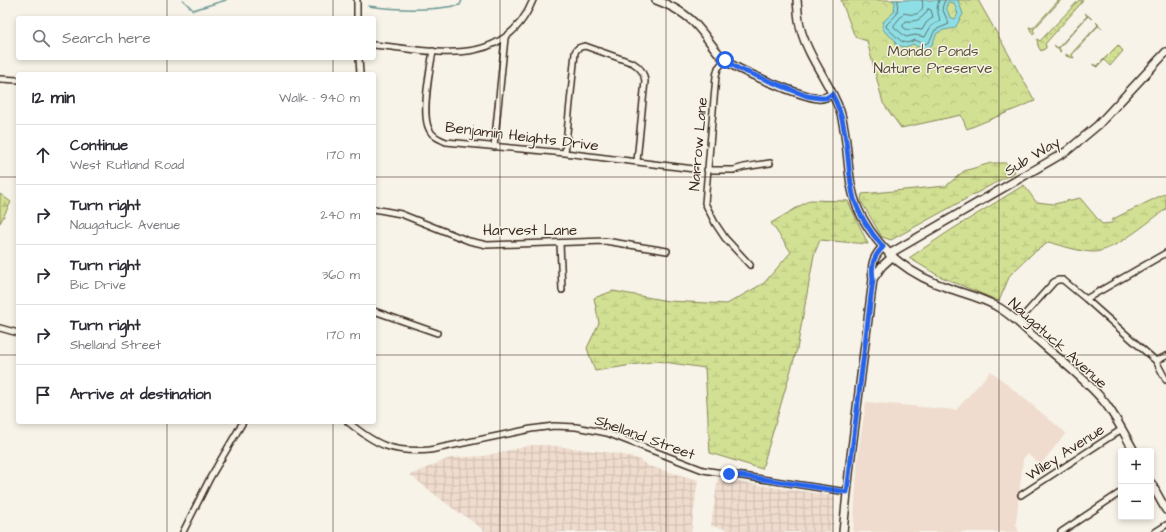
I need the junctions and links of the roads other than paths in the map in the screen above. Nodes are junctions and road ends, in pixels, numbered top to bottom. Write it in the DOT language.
graph roads {
  1 [pos="357,0"];
  2 [pos="533,0"];
  3 [pos="656,0"];
  4 [pos="797,0"];
  5 [pos="357,16"];
  6 [pos="505,38"];
  7 [pos="376,44"];
  8 [pos="433,51"];
  9 [pos="1166,52"];
  10 [pos="359,60"];
  11 [pos="725,60"];
  12 [pos="360,72"];
  13 [pos="0,79"];
  14 [pos="16,80"];
  15 [pos="832,94"];
  16 [pos="494,147"];
  17 [pos="565,153"];
  18 [pos="637,161"];
  19 [pos="770,163"];
  20 [pos="694,169"];
  21 [pos="707,170"];
  22 [pos="376,209"];
  23 [pos="560,243"];
  24 [pos="883,247"];
  25 [pos="667,251"];
  26 [pos="1166,253"];
  27 [pos="890,255"];
  28 [pos="750,265"];
  29 [pos="873,279"];
  30 [pos="562,290"];
  31 [pos="1086,299"];
  32 [pos="376,312"];
  33 [pos="1018,322"];
  34 [pos="0,328"];
  35 [pos="16,332"];
  36 [pos="437,333"];
  37 [pos="1166,356"];
  38 [pos="1156,361"];
  39 [pos="1166,380"];
  40 [pos="242,424"];
  41 [pos="350,424"];
  42 [pos="1122,429"];
  43 [pos="1132,448"];
  44 [pos="1152,484"];
  45 [pos="847,492"];
  46 [pos="1118,494"];
  47 [pos="1021,495"];
  48 [pos="1163,497"];
  49 [pos="1166,510"];
  50 [pos="1166,525"];
  51 [pos="183,532"];
  52 [pos="843,532"];
  53 [pos="1061,532"];
  54 [pos="1155,532"];
  1 -- 5 [label="street"];
  2 -- 6 [label="street"];
  3 -- 11 [label="main road"];
  4 -- 15 [label="main road, Naugatuck Avenue"];
  6 -- 8 [label="street"];
  6 -- 16 [label="street"];
  7 -- 8 [label="street"];
  8 -- 16 [label="street, Benjamin Heights Drive"];
  9 -- 27 [label="main road, Sub Way"];
  10 -- 12 [label="street"];
  11 -- 15 [label="main road"];
  11 -- 21 [label="street, Narrow Lane"];
  13 -- 14 [label="street"];
  15 -- 24 [label="main road, Naugatuck Avenue"];
  16 -- 17 [label="street, Benjamin Heights Drive"];
  17 -- 18 [label="street, Benjamin Heights Drive"];
  17 -- 18 [label="street"];
  18 -- 20 [label="street, Benjamin Heights Drive"];
  19 -- 21 [label="street"];
  21 -- 28 [label="street, Narrow Lane"];
  22 -- 23 [label="street, Harvest Lane"];
  23 -- 25 [label="street, Harvest Lane"];
  23 -- 30 [label="street"];
  24 -- 27 [label="main road, Naugatuck Avenue"];
  24 -- 29 [label="main road"];
  26 -- 31 [label="street"];
  27 -- 29 [label="main road, Sub Way"];
  27 -- 33 [label="main road, Naugatuck Avenue"];
  29 -- 45 [label="main road"];
  31 -- 33 [label="street"];
  31 -- 38 [label="street"];
  32 -- 36 [label="street"];
  33 -- 42 [label="main road, Naugatuck Avenue"];
  34 -- 35 [label="street"];
  37 -- 38 [label="street"];
  38 -- 39 [label="street"];
  40 -- 51 [label="street"];
  41 -- 45 [label="street, Shelland Street"];
  42 -- 43 [label="main road, Naugatuck Avenue"];
  42 -- 47 [label="street, Wiley Avenue"];
  44 -- 48 [label="main road"];
  45 -- 52 [label="main road"];
  46 -- 53 [label="street"];
  48 -- 49 [label="main road"];
  50 -- 54 [label="street"];
}
